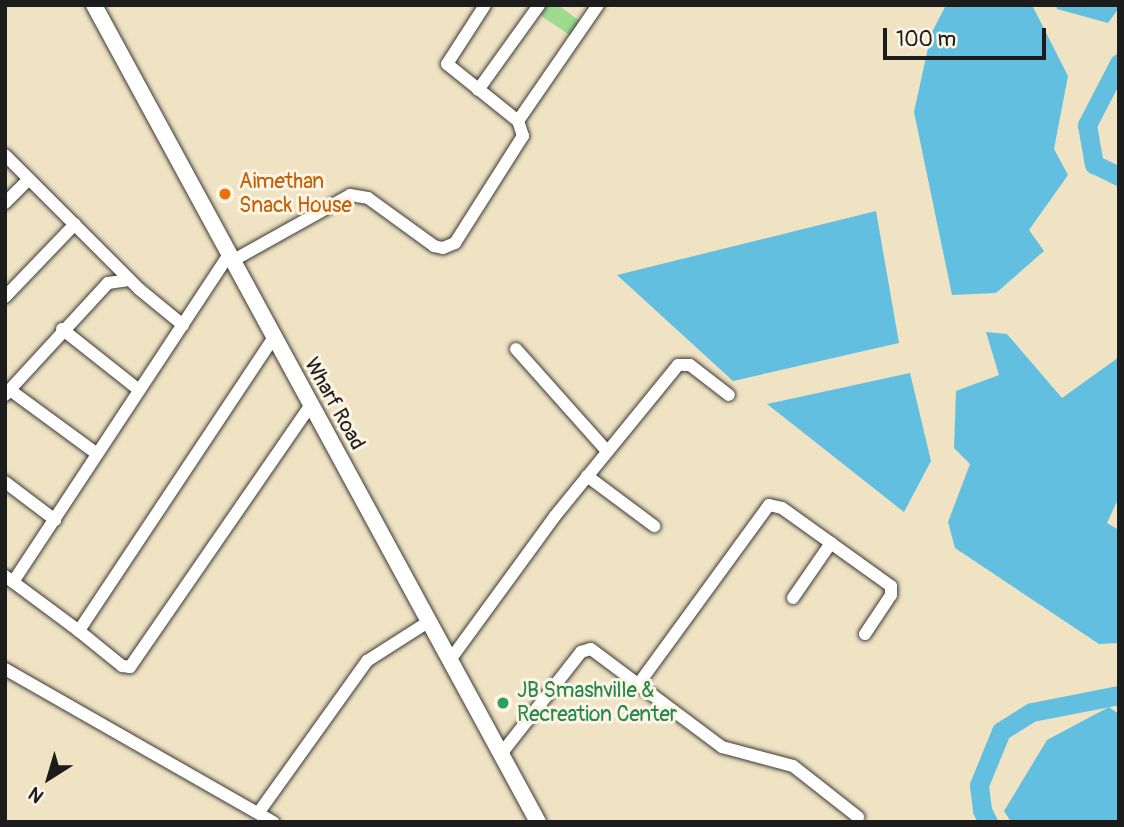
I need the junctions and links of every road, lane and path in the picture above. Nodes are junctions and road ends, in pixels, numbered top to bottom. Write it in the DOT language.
graph roads {
  1 [pos="94,5"];
  2 [pos="485,5"];
  3 [pos="539,5"];
  4 [pos="598,5"];
  5 [pos="478,90"];
  6 [pos="519,121"];
  7 [pos="5,155"];
  8 [pos="29,179"];
  9 [pos="5,203"];
  10 [pos="75,224"];
  11 [pos="230,258"];
  12 [pos="129,280"];
  13 [pos="5,297"];
  14 [pos="183,325"];
  15 [pos="62,329"];
  16 [pos="274,337"];
  17 [pos="516,349"];
  18 [pos="139,390"];
  19 [pos="8,393"];
  20 [pos="729,395"];
  21 [pos="311,405"];
  22 [pos="607,451"];
  23 [pos="97,454"];
  24 [pos="587,475"];
  25 [pos="5,482"];
  26 [pos="55,520"];
  27 [pos="654,526"];
  28 [pos="831,543"];
  29 [pos="9,579"];
  30 [pos="793,598"];
  31 [pos="428,622"];
  32 [pos="79,631"];
  33 [pos="865,634"];
  34 [pos="450,660"];
  35 [pos="5,669"];
  36 [pos="640,682"];
  37 [pos="502,754"];
  38 [pos="259,812"];
  39 [pos="858,817"];
  40 [pos="273,822"];
  41 [pos="538,822"];
  1 -- 11 [label="main road, Wharf Road"];
  2 -- 5 [label="street"];
  3 -- 5 [label="street"];
  4 -- 6 [label="street"];
  5 -- 6 [label="street"];
  6 -- 11 [label="street"];
  7 -- 8 [label="street"];
  8 -- 9 [label="street"];
  8 -- 10 [label="street"];
  10 -- 12 [label="street"];
  10 -- 13 [label="street"];
  11 -- 14 [label="street"];
  11 -- 16 [label="main road, Wharf Road"];
  12 -- 14 [label="street"];
  12 -- 15 [label="street"];
  14 -- 18 [label="street"];
  15 -- 18 [label="street"];
  15 -- 19 [label="street"];
  16 -- 21 [label="main road, Wharf Road"];
  16 -- 32 [label="street"];
  17 -- 22 [label="street"];
  18 -- 23 [label="street"];
  19 -- 23 [label="street"];
  20 -- 22 [label="street"];
  21 -- 31 [label="main road, Wharf Road"];
  21 -- 32 [label="street"];
  22 -- 24 [label="street"];
  23 -- 26 [label="street"];
  24 -- 27 [label="street"];
  24 -- 34 [label="street"];
  25 -- 26 [label="street"];
  26 -- 29 [label="street"];
  28 -- 30 [label="street"];
  28 -- 33 [label="street"];
  28 -- 36 [label="street"];
  29 -- 32 [label="street"];
  31 -- 34 [label="main road, Wharf Road"];
  31 -- 38 [label="street"];
  34 -- 37 [label="main road, Wharf Road"];
  35 -- 38 [label="street"];
  36 -- 37 [label="street"];
  36 -- 39 [label="street"];
  37 -- 41 [label="main road, Wharf Road"];
  38 -- 40 [label="street"];
}
